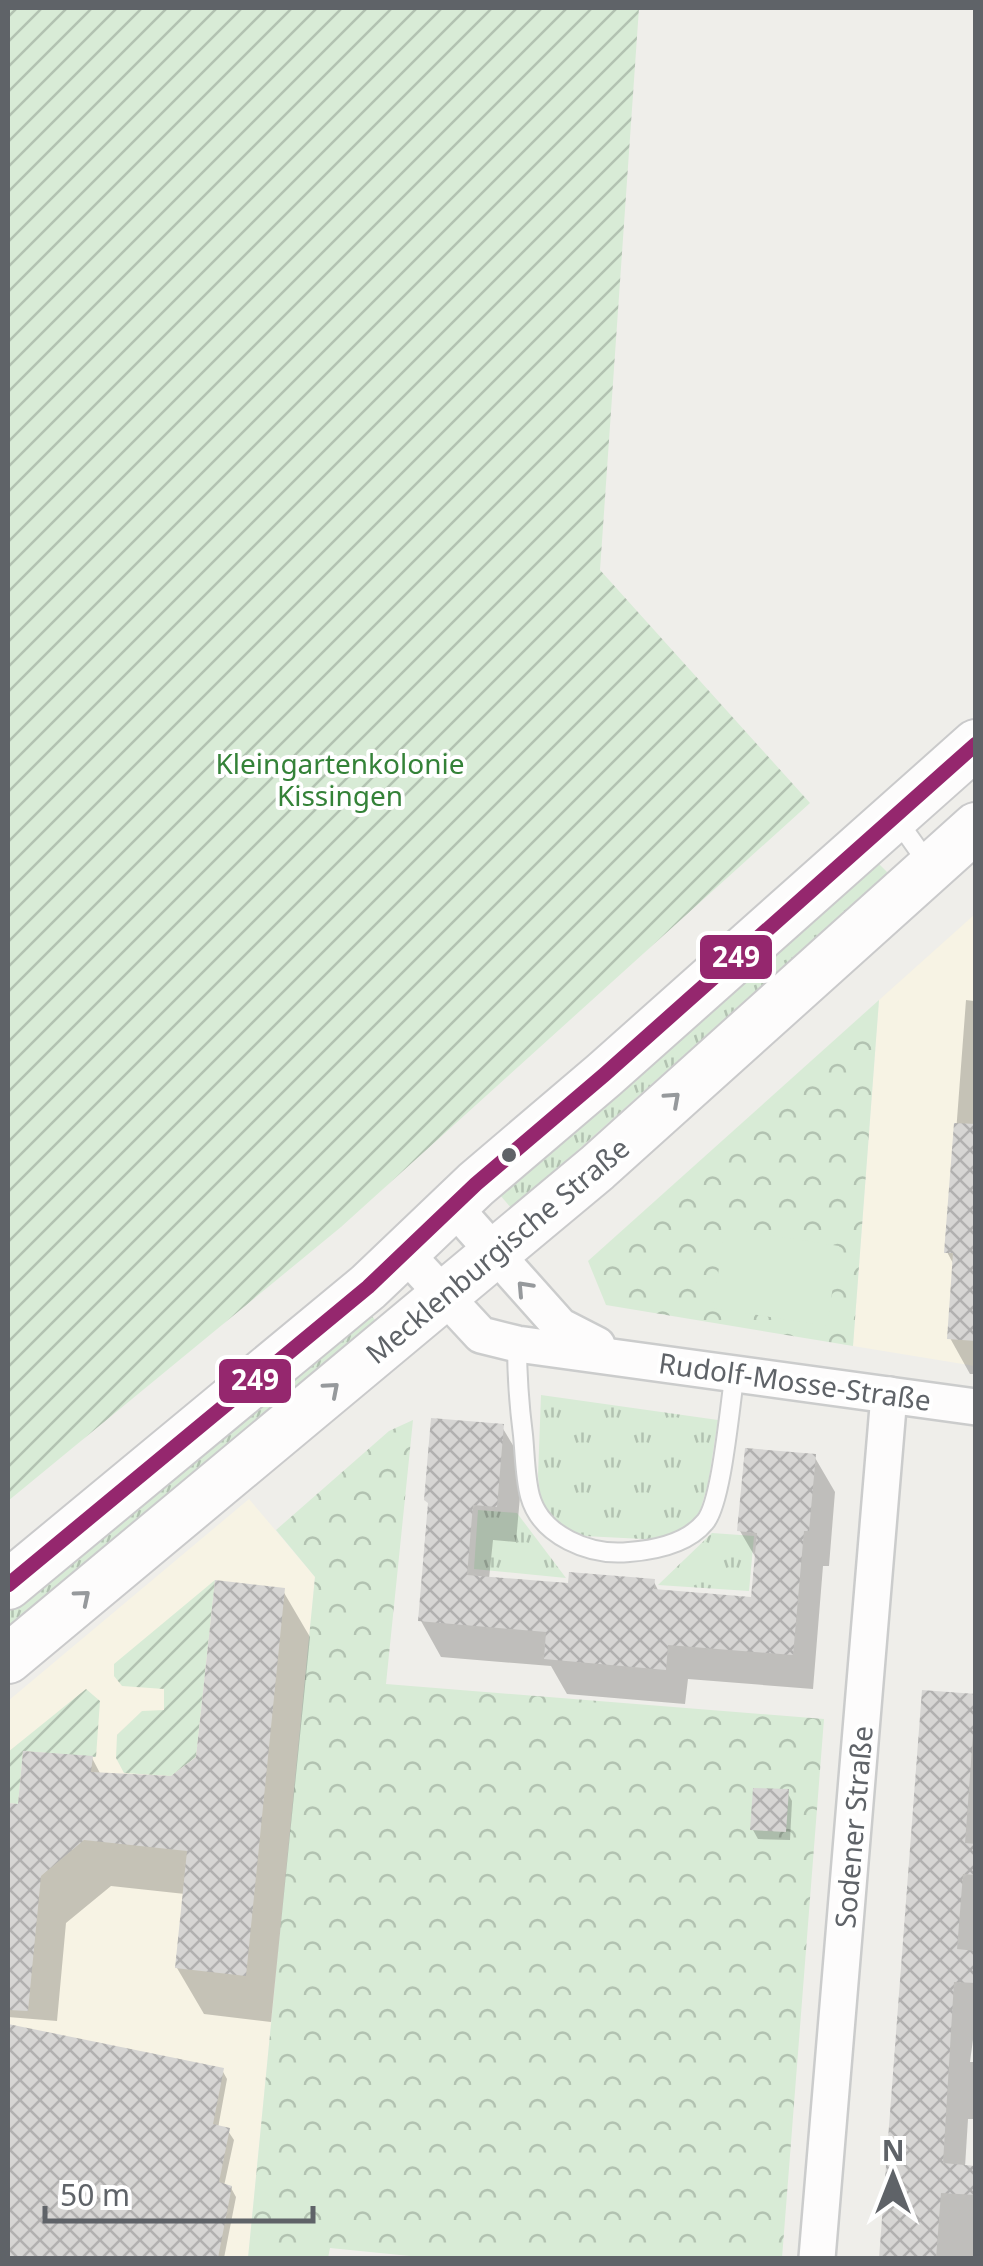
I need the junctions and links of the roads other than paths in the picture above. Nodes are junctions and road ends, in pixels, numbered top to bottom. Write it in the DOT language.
graph roads {
  1 [pos="976,744"];
  2 [pos="895,816"];
  3 [pos="976,826"];
  4 [pos="931,868"];
  5 [pos="453,1206"];
  6 [pos="404,1252"];
  7 [pos="494,1255"];
  8 [pos="443,1297"];
  9 [pos="518,1344"];
  10 [pos="615,1355"];
  11 [pos="734,1372"];
  12 [pos="888,1395"];
  13 [pos="976,1407"];
  14 [pos="8,1586"];
  15 [pos="8,1660"];
  16 [pos="817,2258"];
  1 -- 2 [label="main road, Mecklenburgische Straße"];
  2 -- 4 [label="lane"];
  2 -- 5 [label="main road, Mecklenburgische Straße"];
  3 -- 4 [label="main road, Mecklenburgische Straße"];
  7 -- 4 [label="main road, Mecklenburgische Straße, one-way"];
  5 -- 6 [label="main road, Mecklenburgische Straße"];
  5 -- 7 [label="street, Rudolf-Mosse-Straße"];
  6 -- 8 [label="street, Rudolf-Mosse-Straße"];
  6 -- 14 [label="main road, Mecklenburgische Straße"];
  7 -- 8 [label="main road, Mecklenburgische Straße"];
  10 -- 7 [label="street, Rudolf-Mosse-Straße, one-way"];
  8 -- 9 [label="street, Rudolf-Mosse-Straße"];
  15 -- 8 [label="main road, Mecklenburgische Straße, one-way"];
  9 -- 10 [label="street, Rudolf-Mosse-Straße"];
  9 -- 11 [label="lane"];
  10 -- 11 [label="street, Rudolf-Mosse-Straße"];
  11 -- 12 [label="street, Rudolf-Mosse-Straße"];
  12 -- 13 [label="street, Rudolf-Mosse-Straße"];
  12 -- 16 [label="street, Sodener Straße"];
}
